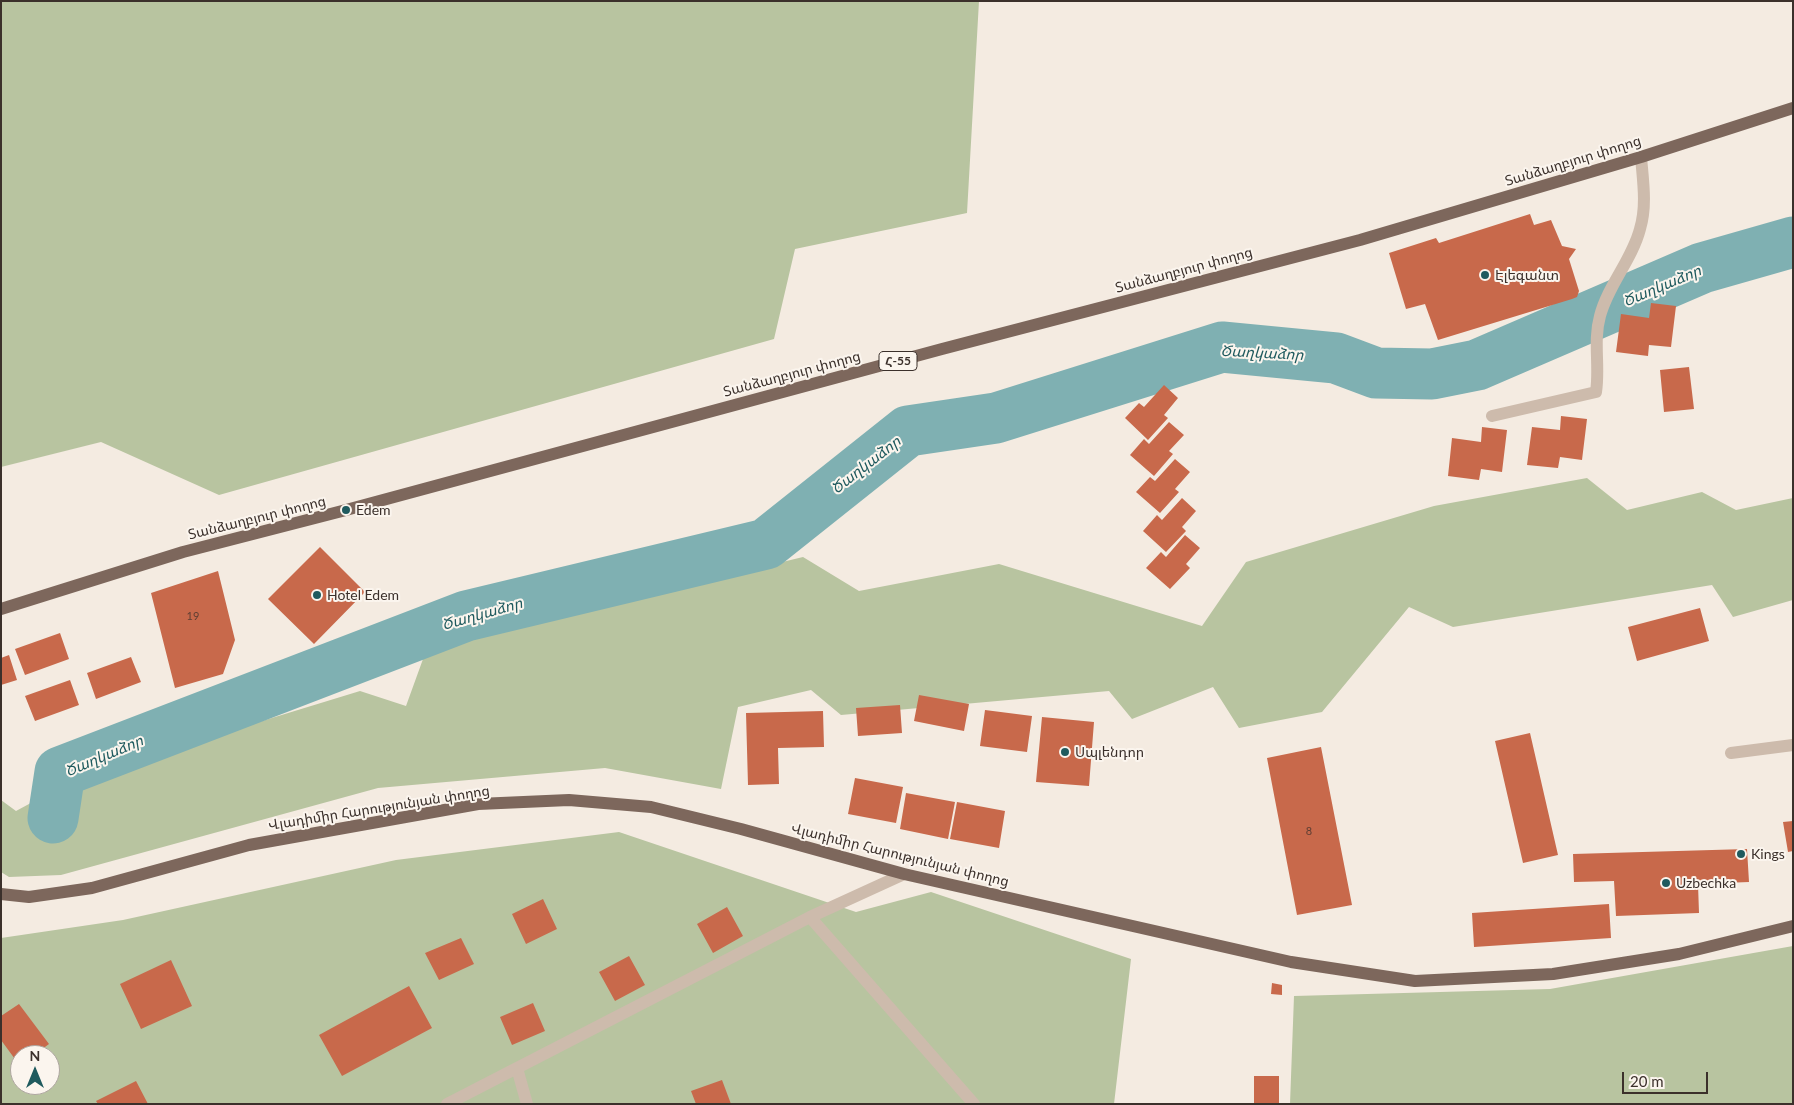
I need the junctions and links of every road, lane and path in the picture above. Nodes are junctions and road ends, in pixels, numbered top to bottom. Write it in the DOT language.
graph roads {
  1 [pos="1793,108"];
  2 [pos="1641,157"];
  3 [pos="1492,416"];
  4 [pos="1,609"];
  5 [pos="1793,746"];
  6 [pos="1731,753"];
  7 [pos="904,874"];
  8 [pos="1,894"];
  9 [pos="810,917"];
  10 [pos="1793,926"];
  11 [pos="517,1068"];
  12 [pos="446,1104"];
  13 [pos="527,1104"];
  14 [pos="974,1104"];
  1 -- 2 [label="main road, Տանձաղբյուր փողոց / Հ-55"];
  2 -- 3 [label="street"];
  2 -- 4 [label="main road, Տանձաղբյուր փողոց / Հ-55"];
  5 -- 6 [label="street"];
  7 -- 8 [label="main road, Վլադիմիր Հարությունյան փողոց"];
  7 -- 9 [label="street"];
  7 -- 10 [label="main road, Վլադիմիր Հարությունյան փողոց"];
  9 -- 11 [label="street"];
  9 -- 14 [label="street"];
  11 -- 12 [label="street"];
  11 -- 13 [label="street"];
}
